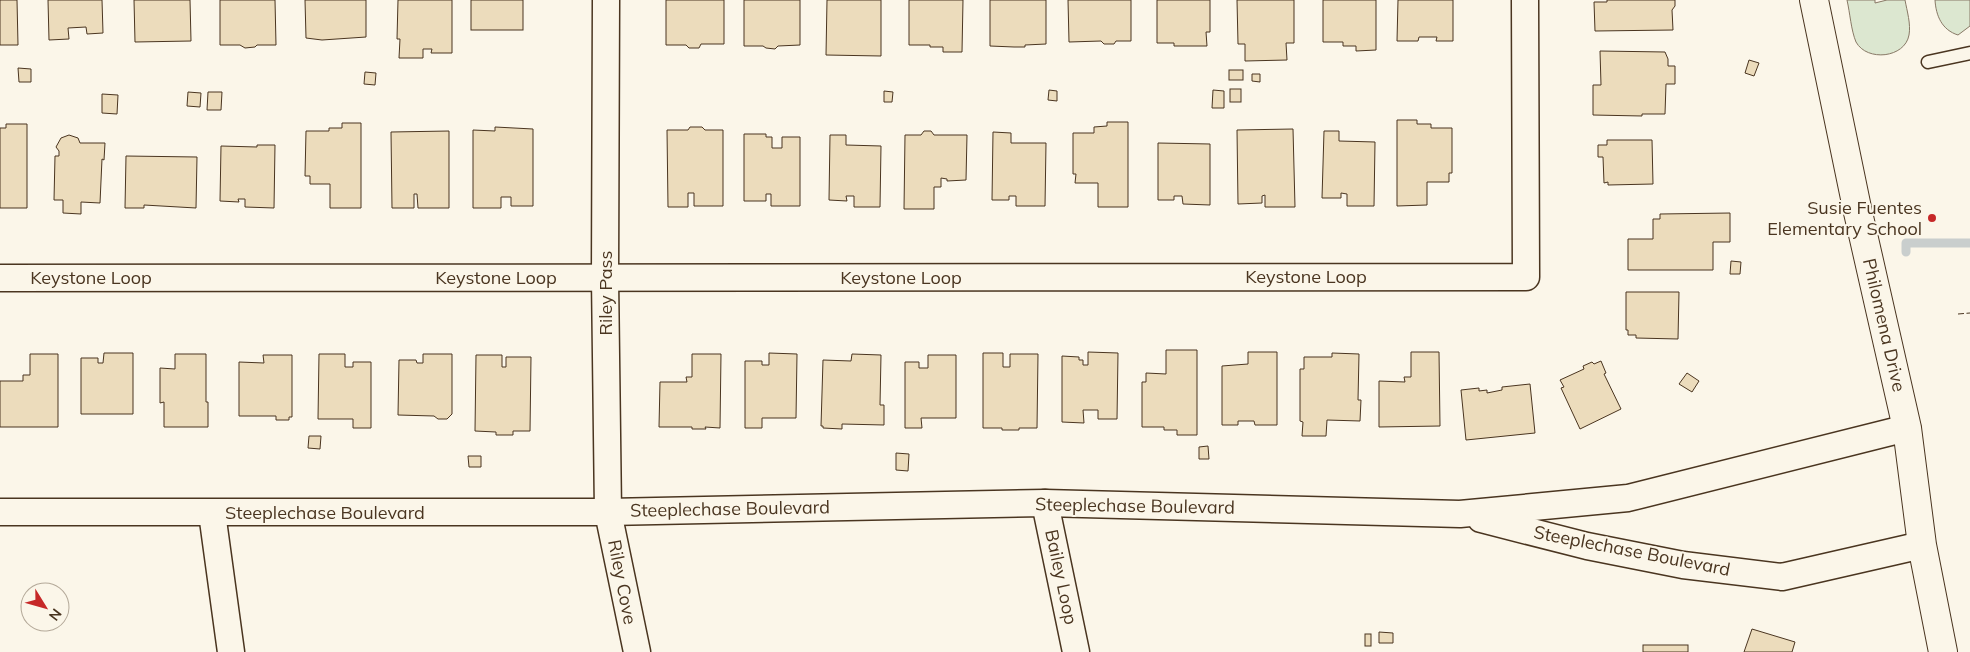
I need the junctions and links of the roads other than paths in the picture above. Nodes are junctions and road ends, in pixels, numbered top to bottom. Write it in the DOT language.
graph roads {
  1 [pos="606,0"];
  2 [pos="1525,0"];
  3 [pos="1814,0"];
  4 [pos="1970,53"];
  5 [pos="1928,62"];
  6 [pos="0,278"];
  7 [pos="605,278"];
  8 [pos="1907,428"];
  9 [pos="1045,503"];
  10 [pos="0,512"];
  11 [pos="608,512"];
  12 [pos="212,514"];
  13 [pos="1460,514"];
  14 [pos="1922,545"];
  15 [pos="231,652"];
  16 [pos="637,652"];
  17 [pos="1076,652"];
  18 [pos="1944,652"];
  1 -- 7 [label="street, Riley Pass"];
  2 -- 7 [label="street, Keystone Loop"];
  3 -- 8 [label="street, Philomena Drive"];
  4 -- 5 [label="lane"];
  6 -- 7 [label="street, Keystone Loop"];
  7 -- 11 [label="street, Riley Pass"];
  8 -- 13 [label="street, Steeplechase Boulevard"];
  8 -- 14 [label="street, Philomena Drive"];
  9 -- 11 [label="street, Steeplechase Boulevard"];
  9 -- 13 [label="street, Steeplechase Boulevard"];
  9 -- 17 [label="street, Bailey Loop"];
  10 -- 12 [label="street, Steeplechase Boulevard"];
  11 -- 12 [label="street, Steeplechase Boulevard"];
  11 -- 16 [label="street, Riley Cove"];
  12 -- 15 [label="street"];
  13 -- 14 [label="street, Steeplechase Boulevard"];
  14 -- 18 [label="street, Philomena Drive"];
}
